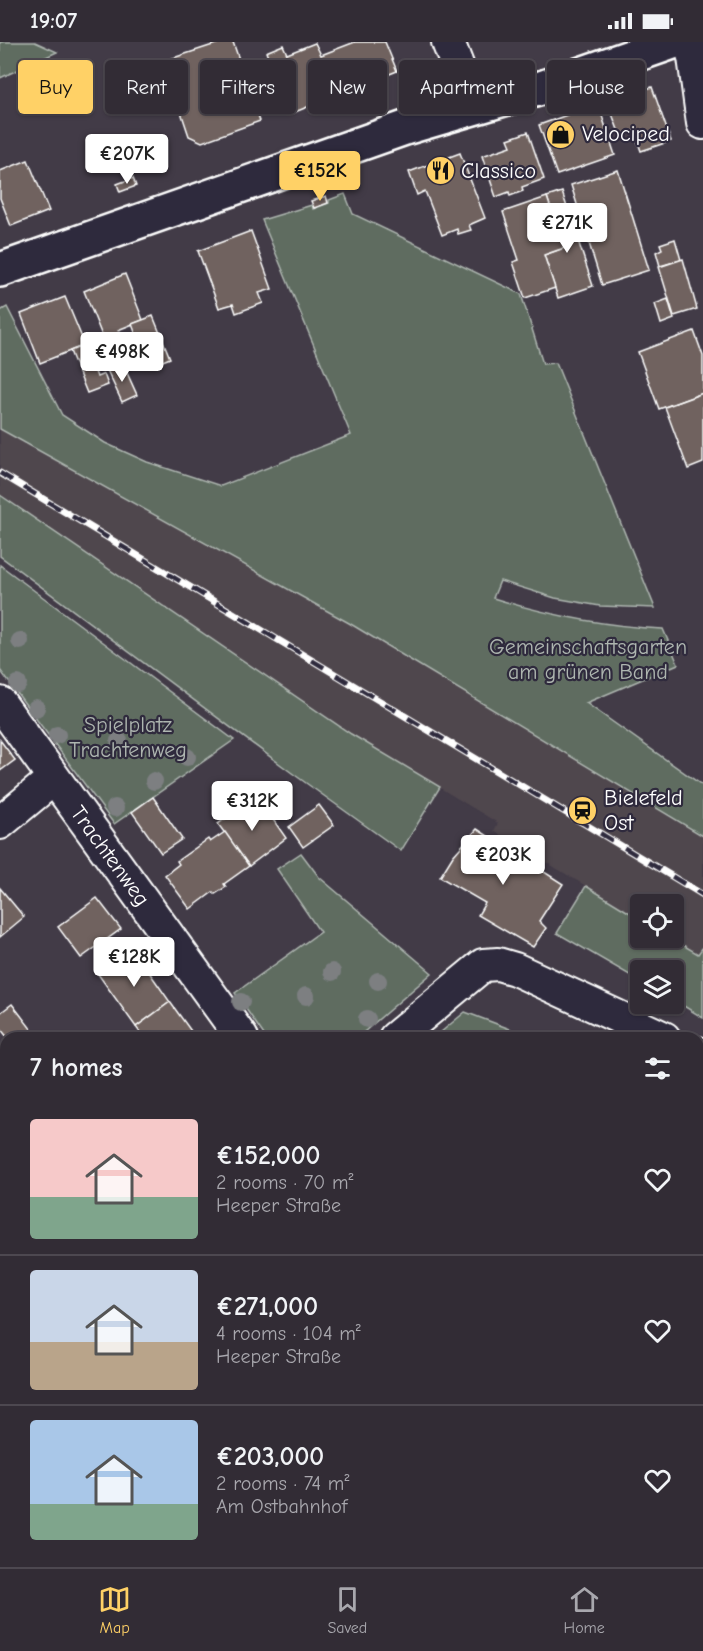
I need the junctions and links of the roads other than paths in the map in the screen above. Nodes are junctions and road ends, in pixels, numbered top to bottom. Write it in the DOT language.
graph roads {
  1 [pos="448,42"];
  2 [pos="673,42"];
  3 [pos="689,42"];
  4 [pos="455,60"];
  5 [pos="535,89"];
  6 [pos="448,114"];
  7 [pos="703,123"];
  8 [pos="0,270"];
  9 [pos="0,703"];
  10 [pos="53,779"];
  11 [pos="0,823"];
  12 [pos="238,1032"];
  13 [pos="402,1032"];
  14 [pos="651,1032"];
  1 -- 4 [label="street"];
  2 -- 5 [label="main road"];
  3 -- 7 [label="street"];
  6 -- 8 [label="main road"];
  9 -- 10 [label="street, Trachtenweg"];
  10 -- 11 [label="street"];
  10 -- 12 [label="street, Trachtenweg"];
  13 -- 14 [label="street"];
}
